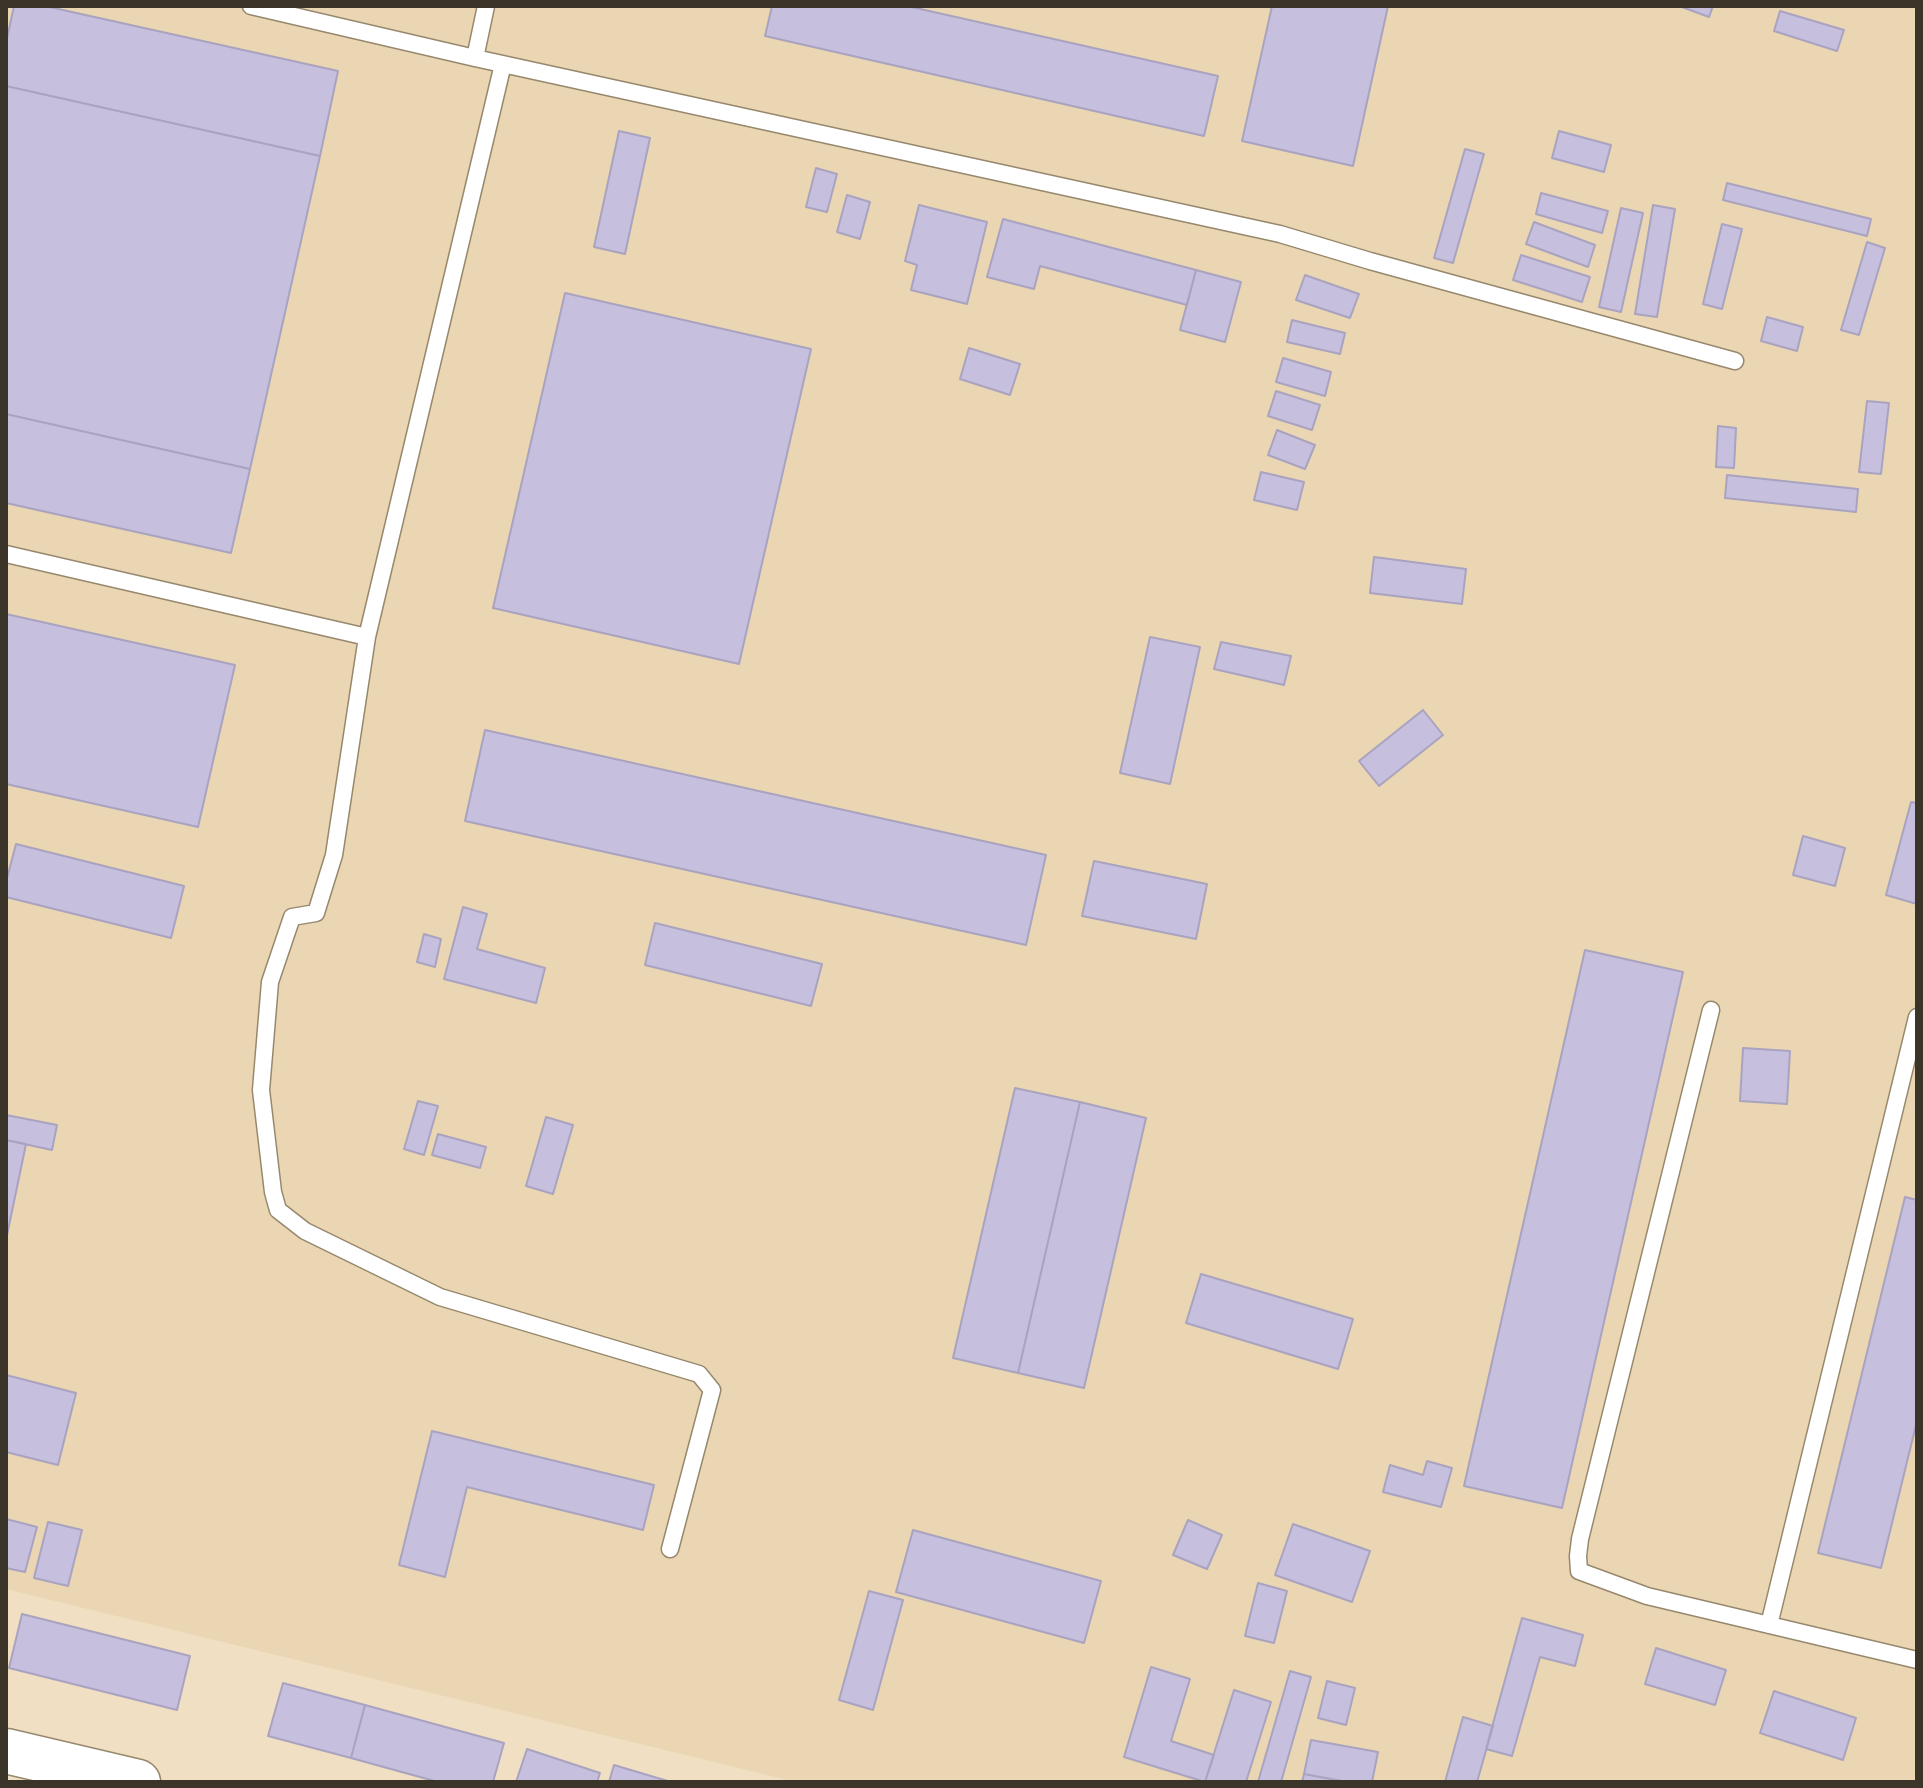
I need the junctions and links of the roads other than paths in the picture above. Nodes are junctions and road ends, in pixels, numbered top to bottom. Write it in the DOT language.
graph roads {
  1 [pos="251,6"];
  2 [pos="486,6"];
  3 [pos="475,58"];
  4 [pos="503,64"];
  5 [pos="1735,361"];
  6 [pos="6,554"];
  7 [pos="367,637"];
  8 [pos="1711,1010"];
  9 [pos="1917,1017"];
  10 [pos="670,1549"];
  11 [pos="1769,1625"];
  12 [pos="1917,1660"];
  13 [pos="6,1751"];
  14 [pos="138,1782"];
  1 -- 3 [label="lane"];
  2 -- 3 [label="lane"];
  3 -- 4 [label="lane"];
  4 -- 5 [label="lane"];
  4 -- 7 [label="lane"];
  6 -- 7 [label="lane"];
  7 -- 10 [label="lane"];
  8 -- 11 [label="lane"];
  9 -- 11 [label="lane"];
  11 -- 12 [label="lane"];
  13 -- 14 [label="main road"];
}
